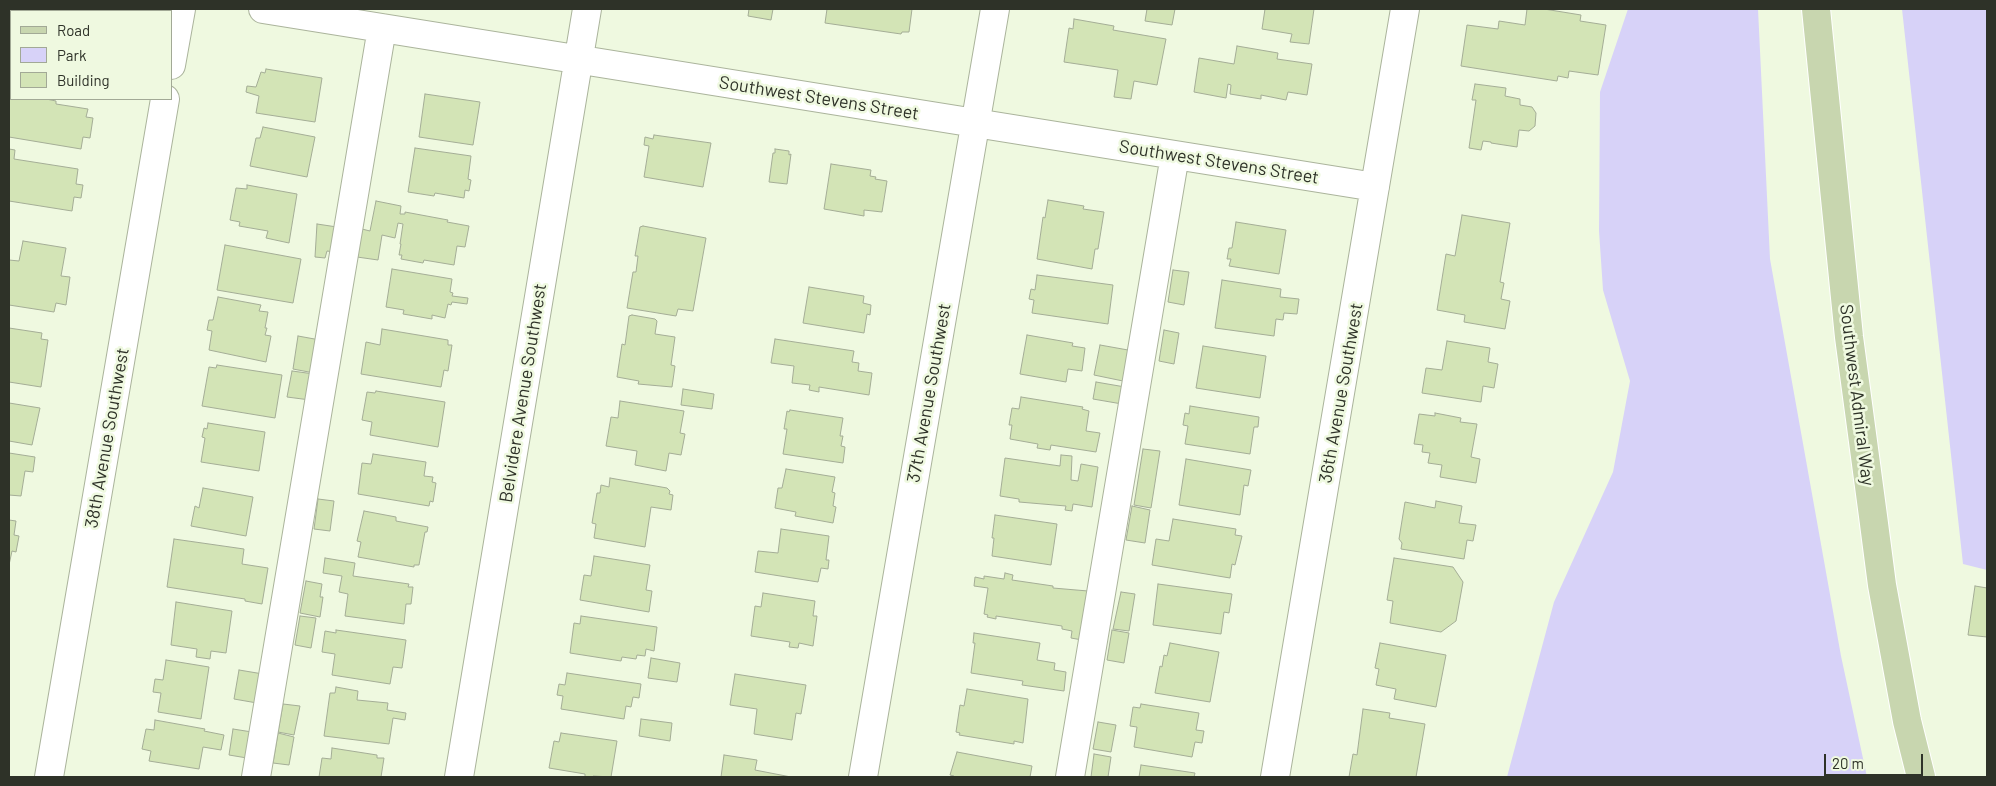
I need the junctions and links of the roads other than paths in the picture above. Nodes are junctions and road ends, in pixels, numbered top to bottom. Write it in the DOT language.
graph roads {
  1 [pos="181,9"];
  2 [pos="263,9"];
  3 [pos="587,9"];
  4 [pos="995,9"];
  5 [pos="1405,9"];
  6 [pos="1816,9"];
  7 [pos="382,28"];
  8 [pos="172,59"];
  9 [pos="579,59"];
  10 [pos="165,100"];
  11 [pos="976,123"];
  12 [pos="1175,155"];
  13 [pos="1376,187"];
  14 [pos="49,777"];
  15 [pos="256,777"];
  16 [pos="459,777"];
  17 [pos="863,777"];
  18 [pos="1070,777"];
  19 [pos="1275,777"];
  20 [pos="1921,777"];
  1 -- 8 [label="street"];
  2 -- 7 [label="street, Southwest Stevens Street"];
  3 -- 9 [label="street, Belvidere Avenue Southwest"];
  4 -- 11 [label="street, 37th Avenue Southwest"];
  5 -- 13 [label="street, 36th Avenue Southwest"];
  6 -- 20 [label="main road, Southwest Admiral Way"];
  7 -- 9 [label="street, Southwest Stevens Street"];
  7 -- 15 [label="street"];
  9 -- 11 [label="street, Southwest Stevens Street"];
  9 -- 16 [label="street, Belvidere Avenue Southwest"];
  10 -- 14 [label="street, 38th Avenue Southwest"];
  11 -- 12 [label="street, Southwest Stevens Street"];
  11 -- 17 [label="street, 37th Avenue Southwest"];
  12 -- 13 [label="street, Southwest Stevens Street"];
  12 -- 18 [label="street"];
  13 -- 19 [label="street, 36th Avenue Southwest"];
}
